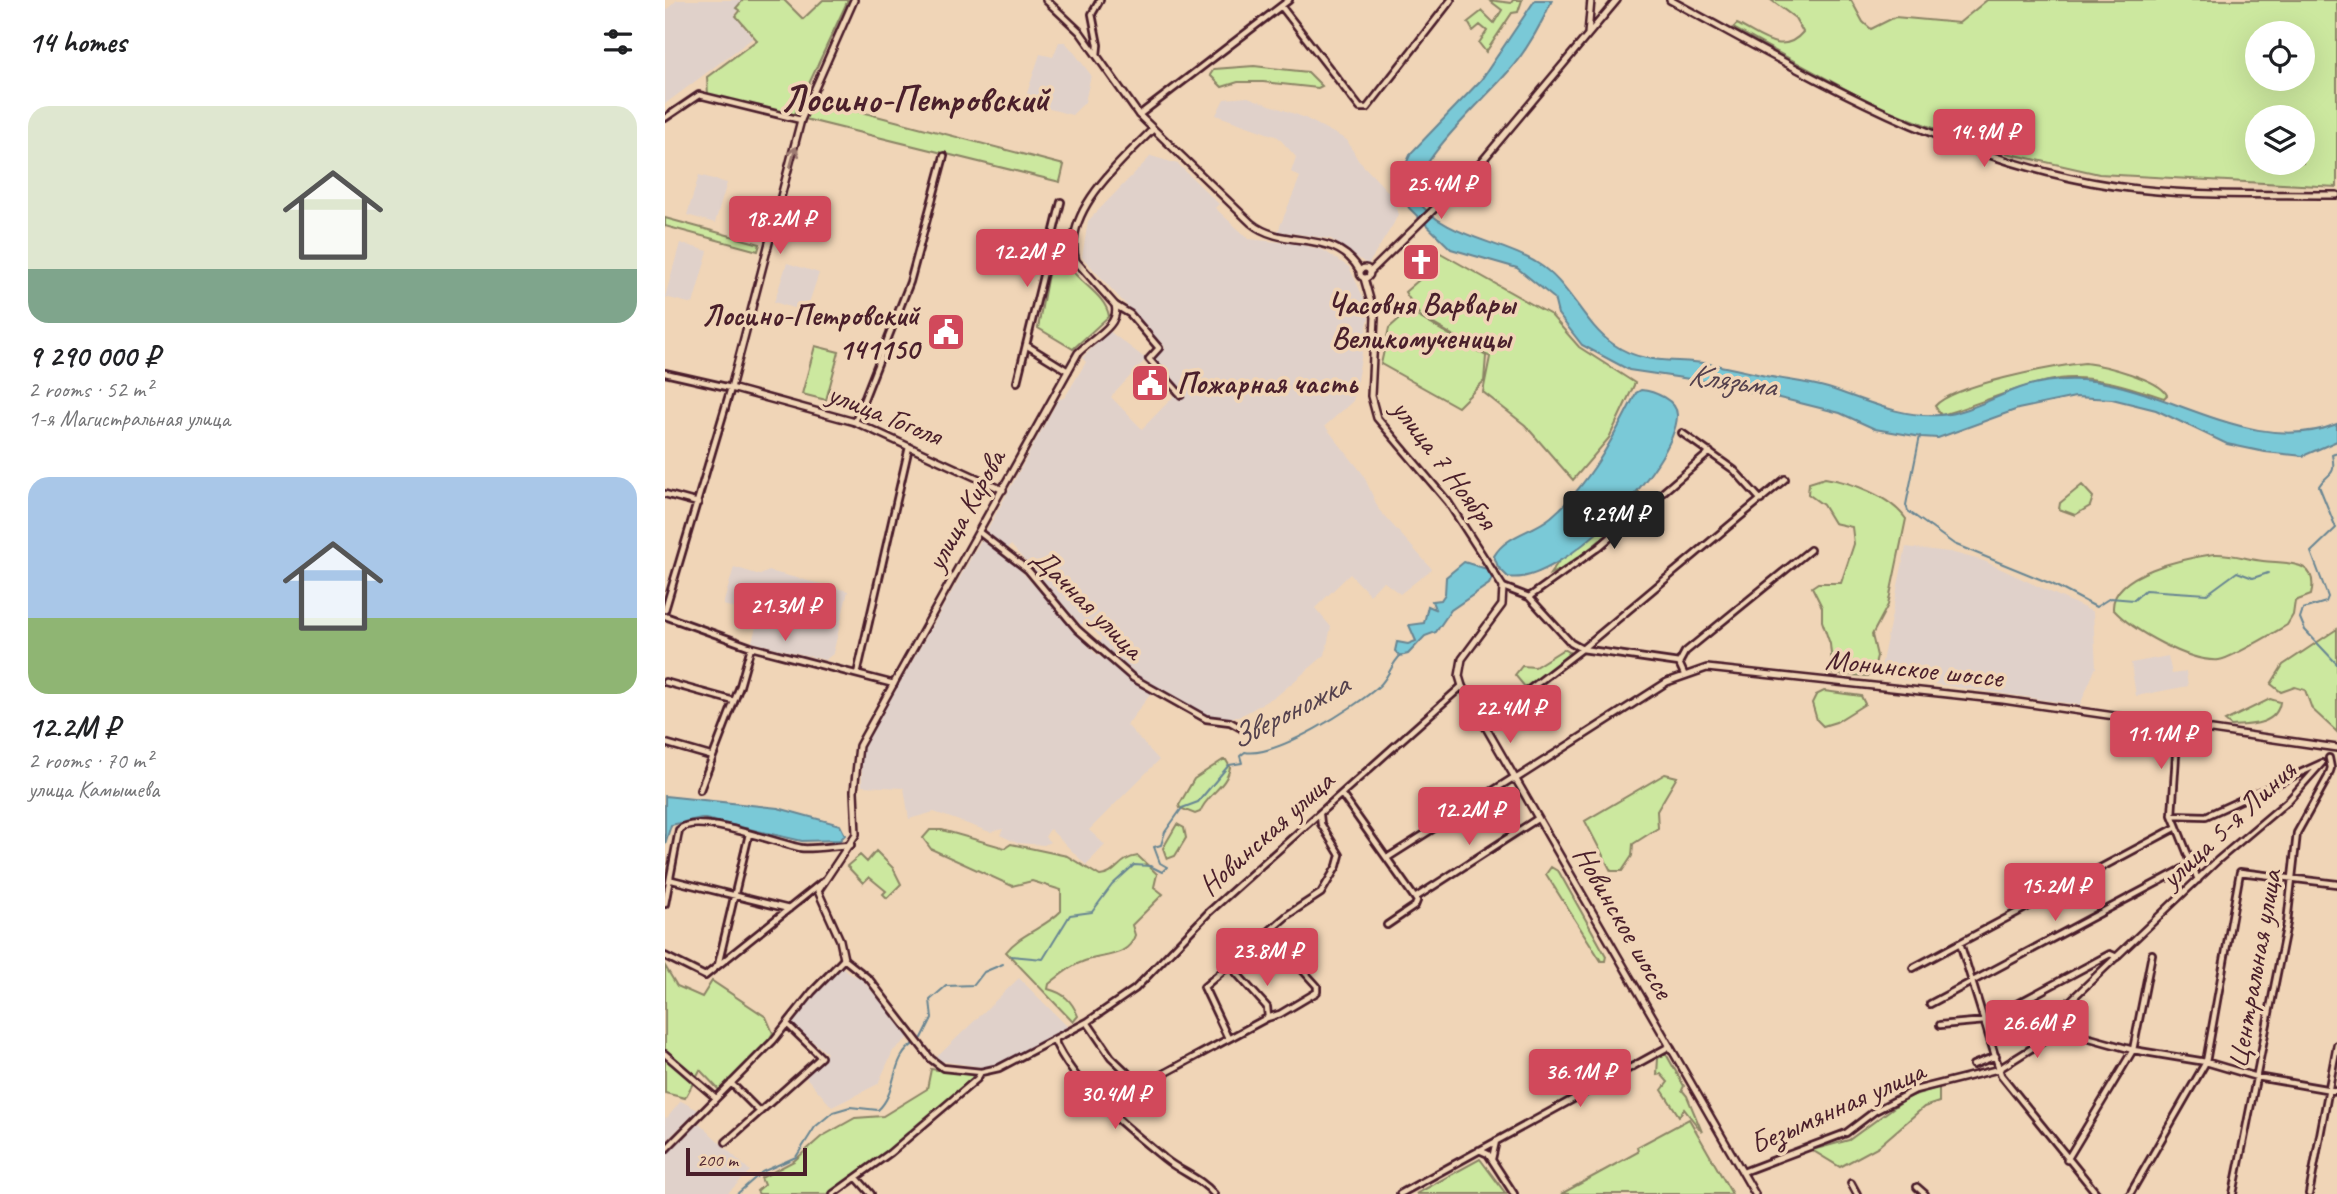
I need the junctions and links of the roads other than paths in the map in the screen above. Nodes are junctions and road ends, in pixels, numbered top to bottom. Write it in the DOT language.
graph roads {
  1 [pos="854,0"];
  2 [pos="1046,0"];
  3 [pos="1100,0"];
  4 [pos="1289,0"];
  5 [pos="1451,0"];
  6 [pos="1591,0"];
  7 [pos="1617,0"];
  8 [pos="1670,0"];
  9 [pos="1281,6"];
  10 [pos="1588,34"];
  11 [pos="1097,56"];
  12 [pos="1139,115"];
  13 [pos="665,118"];
  14 [pos="801,120"];
  15 [pos="1153,130"];
  16 [pos="944,156"];
  17 [pos="2337,195"];
  18 [pos="1061,202"];
  19 [pos="1355,262"];
  20 [pos="1360,271"];
  21 [pos="1370,272"];
  22 [pos="1364,278"];
  23 [pos="1367,286"];
  24 [pos="1115,305"];
  25 [pos="1025,345"];
  26 [pos="1068,371"];
  27 [pos="665,373"];
  28 [pos="1017,382"];
  29 [pos="731,388"];
  30 [pos="1181,395"];
  31 [pos="855,422"];
  32 [pos="1682,433"];
  33 [pos="909,446"];
  34 [pos="1710,452"];
  35 [pos="1785,479"];
  36 [pos="1003,490"];
  37 [pos="665,494"];
  38 [pos="1761,500"];
  39 [pos="698,503"];
  40 [pos="979,532"];
  41 [pos="1810,550"];
  42 [pos="1503,587"];
  43 [pos="1529,597"];
  44 [pos="665,610"];
  45 [pos="665,616"];
  46 [pos="751,647"];
  47 [pos="1582,649"];
  48 [pos="1679,663"];
  49 [pos="857,674"];
  50 [pos="1684,674"];
  51 [pos="665,682"];
  52 [pos="894,684"];
  53 [pos="1462,686"];
  54 [pos="734,701"];
  55 [pos="2178,724"];
  56 [pos="1483,725"];
  57 [pos="1246,731"];
  58 [pos="665,743"];
  59 [pos="2333,747"];
  60 [pos="710,756"];
  61 [pos="2329,758"];
  62 [pos="2322,763"];
  63 [pos="1514,779"];
  64 [pos="700,790"];
  65 [pos="1342,795"];
  66 [pos="1321,814"];
  67 [pos="2172,814"];
  68 [pos="1537,818"];
  69 [pos="1311,821"];
  70 [pos="1321,824"];
  71 [pos="2177,827"];
  72 [pos="749,834"];
  73 [pos="851,845"];
  74 [pos="1387,858"];
  75 [pos="2192,864"];
  76 [pos="671,880"];
  77 [pos="2198,880"];
  78 [pos="2294,880"];
  79 [pos="821,883"];
  80 [pos="2337,884"];
  81 [pos="735,896"];
  82 [pos="1415,898"];
  83 [pos="665,904"];
  84 [pos="789,910"];
  85 [pos="1387,925"];
  86 [pos="1269,933"];
  87 [pos="1960,943"];
  88 [pos="2152,954"];
  89 [pos="665,956"];
  90 [pos="2117,957"];
  91 [pos="844,959"];
  92 [pos="718,965"];
  93 [pos="1230,966"];
  94 [pos="1913,968"];
  95 [pos="1972,981"];
  96 [pos="2070,1001"];
  97 [pos="1930,1004"];
  98 [pos="1267,1018"];
  99 [pos="1985,1021"];
  100 [pos="1087,1022"];
  101 [pos="787,1024"];
  102 [pos="1940,1025"];
  103 [pos="1228,1038"];
  104 [pos="1053,1040"];
  105 [pos="2337,1045"];
  106 [pos="1670,1046"];
  107 [pos="2133,1050"];
  108 [pos="665,1054"];
  109 [pos="1996,1056"];
  110 [pos="2206,1062"];
  111 [pos="1973,1065"];
  112 [pos="1999,1069"];
  113 [pos="981,1072"];
  114 [pos="2257,1077"];
  115 [pos="731,1083"];
  116 [pos="2329,1090"];
  117 [pos="2337,1091"];
  118 [pos="716,1098"];
  119 [pos="759,1112"];
  120 [pos="1497,1139"];
  121 [pos="726,1142"];
  122 [pos="665,1150"];
  123 [pos="1478,1150"];
  124 [pos="1492,1160"];
  125 [pos="2067,1160"];
  126 [pos="1743,1172"];
  127 [pos="857,1178"];
  128 [pos="1851,1183"];
  129 [pos="1917,1187"];
  130 [pos="833,1194"];
  131 [pos="871,1194"];
  132 [pos="1214,1194"];
  133 [pos="1400,1194"];
  134 [pos="1514,1194"];
  135 [pos="1755,1194"];
  136 [pos="1857,1194"];
  137 [pos="1925,1194"];
  138 [pos="2097,1194"];
  139 [pos="2130,1194"];
  140 [pos="2234,1194"];
  141 [pos="2309,1194"];
  1 -- 14 [label="main road"];
  2 -- 11 [label="main road"];
  3 -- 11 [label="street"];
  4 -- 9 [label="street"];
  5 -- 9 [label="street"];
  6 -- 10 [label="main road"];
  7 -- 10 [label="main road"];
  8 -- 17 [label="main road"];
  9 -- 12 [label="street"];
  10 -- 21 [label="main road"];
  11 -- 12 [label="main road"];
  12 -- 15 [label="main road"];
  13 -- 14 [label="street"];
  29 -- 14 [label="main road, one-way"];
  15 -- 19 [label="main road"];
  15 -- 24 [label="main road"];
  16 -- 31 [label="street"];
  18 -- 25 [label="street"];
  19 -- 20 [label="main road, улица 7 Ноября"];
  19 -- 23 [label="main road"];
  20 -- 21 [label="main road"];
  20 -- 22 [label="main road, улица 7 Ноября"];
  21 -- 22 [label="main road"];
  22 -- 23 [label="main road, улица 7 Ноября"];
  23 -- 42 [label="main road, улица 7 Ноября"];
  24 -- 26 [label="main road, улица Кирова"];
  24 -- 30 [label="street"];
  25 -- 26 [label="street"];
  25 -- 28 [label="street"];
  26 -- 36 [label="main road, улица Кирова"];
  27 -- 29 [label="street, улица Гоголя"];
  29 -- 31 [label="main road, улица Гоголя"];
  29 -- 39 [label="street"];
  31 -- 33 [label="main road, улица Гоголя"];
  32 -- 34 [label="street"];
  33 -- 36 [label="main road, улица Гоголя"];
  33 -- 49 [label="street"];
  34 -- 38 [label="street"];
  34 -- 43 [label="street"];
  35 -- 38 [label="street"];
  36 -- 40 [label="main road, улица Кирова"];
  37 -- 39 [label="street"];
  38 -- 47 [label="street"];
  39 -- 44 [label="street"];
  40 -- 52 [label="main road, улица Кирова"];
  40 -- 57 [label="street, Дачная улица"];
  41 -- 48 [label="street"];
  42 -- 43 [label="street"];
  42 -- 53 [label="main road, Новинское шоссе"];
  43 -- 47 [label="street"];
  45 -- 46 [label="street"];
  46 -- 49 [label="street"];
  46 -- 54 [label="street"];
  47 -- 48 [label="street"];
  47 -- 56 [label="street"];
  48 -- 50 [label="street"];
  49 -- 52 [label="street"];
  50 -- 55 [label="main road, Монинское шоссе"];
  50 -- 63 [label="main road, Монинское шоссе"];
  51 -- 54 [label="street"];
  52 -- 73 [label="main road, улица Кирова"];
  53 -- 56 [label="main road, Новинское шоссе"];
  53 -- 65 [label="street, Новинская улица"];
  54 -- 60 [label="street"];
  55 -- 59 [label="main road, Монинское шоссе"];
  55 -- 67 [label="street"];
  56 -- 63 [label="main road, Новинское шоссе"];
  58 -- 60 [label="street"];
  59 -- 61 [label="street, Центральная улица"];
  60 -- 64 [label="street"];
  61 -- 62 [label="street"];
  61 -- 78 [label="street, Центральная улица"];
  62 -- 67 [label="street"];
  62 -- 77 [label="street, улица 5-я Линия"];
  63 -- 68 [label="main road, Новинское шоссе"];
  63 -- 74 [label="street"];
  65 -- 66 [label="street, Новинская улица"];
  65 -- 74 [label="street"];
  66 -- 69 [label="street, Новинская улица"];
  66 -- 70 [label="street"];
  67 -- 71 [label="street"];
  68 -- 82 [label="street"];
  68 -- 106 [label="main road, Новинское шоссе"];
  69 -- 70 [label="street"];
  69 -- 100 [label="street, Новинская улица"];
  70 -- 86 [label="street"];
  71 -- 75 [label="street"];
  71 -- 87 [label="street"];
  72 -- 73 [label="street"];
  72 -- 76 [label="street"];
  72 -- 81 [label="street"];
  73 -- 79 [label="main road"];
  74 -- 82 [label="street"];
  75 -- 77 [label="street"];
  75 -- 95 [label="street"];
  76 -- 81 [label="street"];
  76 -- 83 [label="street"];
  77 -- 90 [label="street, улица 5-я Линия"];
  78 -- 80 [label="street"];
  78 -- 110 [label="street"];
  78 -- 114 [label="street, Центральная улица"];
  79 -- 84 [label="street"];
  79 -- 91 [label="main road"];
  81 -- 84 [label="street"];
  81 -- 92 [label="street"];
  82 -- 85 [label="street"];
  84 -- 92 [label="street"];
  86 -- 93 [label="street"];
  86 -- 98 [label="street"];
  87 -- 94 [label="street"];
  87 -- 95 [label="street"];
  88 -- 107 [label="street"];
  89 -- 92 [label="street"];
  90 -- 96 [label="street, улица 5-я Линия"];
  90 -- 99 [label="street"];
  91 -- 101 [label="street"];
  91 -- 113 [label="street"];
  93 -- 98 [label="street"];
  93 -- 103 [label="street"];
  95 -- 97 [label="street"];
  95 -- 99 [label="street"];
  98 -- 103 [label="street"];
  99 -- 102 [label="street"];
  99 -- 109 [label="street"];
  100 -- 103 [label="street"];
  100 -- 104 [label="street, Новинская улица"];
  101 -- 115 [label="street"];
  101 -- 119 [label="street"];
  104 -- 113 [label="street, Новинская улица"];
  104 -- 132 [label="street"];
  105 -- 116 [label="street"];
  106 -- 120 [label="street"];
  106 -- 126 [label="main road, Новинское шоссе"];
  107 -- 110 [label="street"];
  107 -- 112 [label="street, Безымянная улица"];
  107 -- 125 [label="street"];
  108 -- 118 [label="street"];
  109 -- 111 [label="street"];
  109 -- 112 [label="street"];
  110 -- 114 [label="street"];
  110 -- 139 [label="street"];
  112 -- 125 [label="street"];
  112 -- 126 [label="street, Безымянная улица"];
  113 -- 127 [label="street"];
  114 -- 116 [label="street"];
  114 -- 140 [label="street, Центральная улица"];
  115 -- 118 [label="street"];
  115 -- 119 [label="street"];
  116 -- 117 [label="street"];
  116 -- 141 [label="street"];
  118 -- 122 [label="street"];
  119 -- 121 [label="street"];
  120 -- 123 [label="street"];
  120 -- 124 [label="street"];
  123 -- 124 [label="street"];
  123 -- 133 [label="street"];
  124 -- 134 [label="street"];
  125 -- 138 [label="street"];
  126 -- 135 [label="main road, Новинское шоссе"];
  127 -- 130 [label="street"];
  127 -- 131 [label="street"];
  128 -- 136 [label="street"];
  129 -- 137 [label="street"];
}
